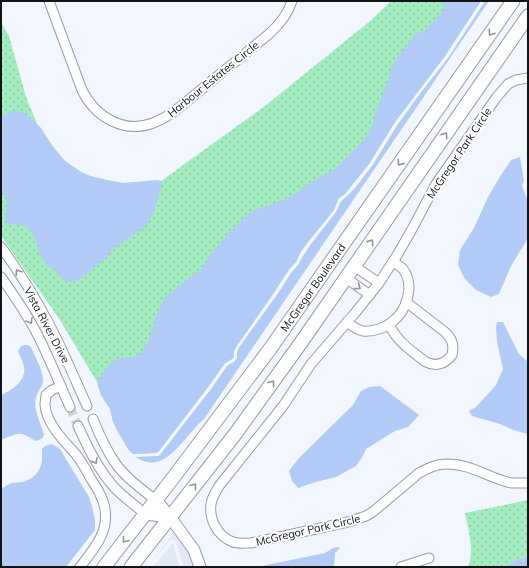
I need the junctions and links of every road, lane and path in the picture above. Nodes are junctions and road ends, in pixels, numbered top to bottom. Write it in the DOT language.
graph roads {
  1 [pos="49,1"];
  2 [pos="292,1"];
  3 [pos="513,1"];
  4 [pos="528,16"];
  5 [pos="528,78"];
  6 [pos="1,247"];
  7 [pos="393,261"];
  8 [pos="354,266"];
  9 [pos="1,277"];
  10 [pos="346,278"];
  11 [pos="379,283"];
  12 [pos="4,288"];
  13 [pos="370,295"];
  14 [pos="406,302"];
  15 [pos="347,322"];
  16 [pos="389,324"];
  17 [pos="60,386"];
  18 [pos="70,406"];
  19 [pos="87,406"];
  20 [pos="93,419"];
  21 [pos="78,426"];
  22 [pos="528,483"];
  23 [pos="156,500"];
  24 [pos="145,514"];
  25 [pos="170,517"];
  26 [pos="429,558"];
  27 [pos="80,567"];
  28 [pos="104,567"];
  29 [pos="131,567"];
  30 [pos="200,567"];
  31 [pos="401,567"];
  1 -- 2 [label="street, Harbour Estates Circle"];
  3 -- 23 [label="main road, McGregor Boulevard, one-way"];
  8 -- 4 [label="main road, McGregor Boulevard, one-way"];
  5 -- 7 [label="street, McGregor Park Circle"];
  19 -- 6 [label="street, Vista River Drive, one-way"];
  7 -- 11 [label="street, McGregor Park Circle"];
  7 -- 14 [label="street"];
  8 -- 10 [label="main road, McGregor Boulevard"];
  8 -- 11 [label="street"];
  9 -- 12 [label="street, Vista River Drive"];
  10 -- 13 [label="street, one-way"];
  25 -- 10 [label="main road, McGregor Boulevard, one-way"];
  11 -- 13 [label="street, McGregor Park Circle"];
  12 -- 17 [label="street, Vista River Drive, one-way"];
  13 -- 15 [label="street, McGregor Park Circle"];
  14 -- 16 [label="street"];
  14 -- 16 [label="street"];
  15 -- 16 [label="street"];
  15 -- 22 [label="street, McGregor Park Circle"];
  17 -- 18 [label="street, Vista River Drive"];
  17 -- 27 [label="street"];
  20 -- 23 [label="street"];
  21 -- 24 [label="street, one-way"];
  23 -- 24 [label="main road, McGregor Boulevard"];
  23 -- 25 [label="street"];
  24 -- 25 [label="street"];
  24 -- 28 [label="main road, McGregor Boulevard, one-way"];
  25 -- 29 [label="main road, McGregor Boulevard"];
  25 -- 30 [label="street"];
  26 -- 31 [label="street"];
}
